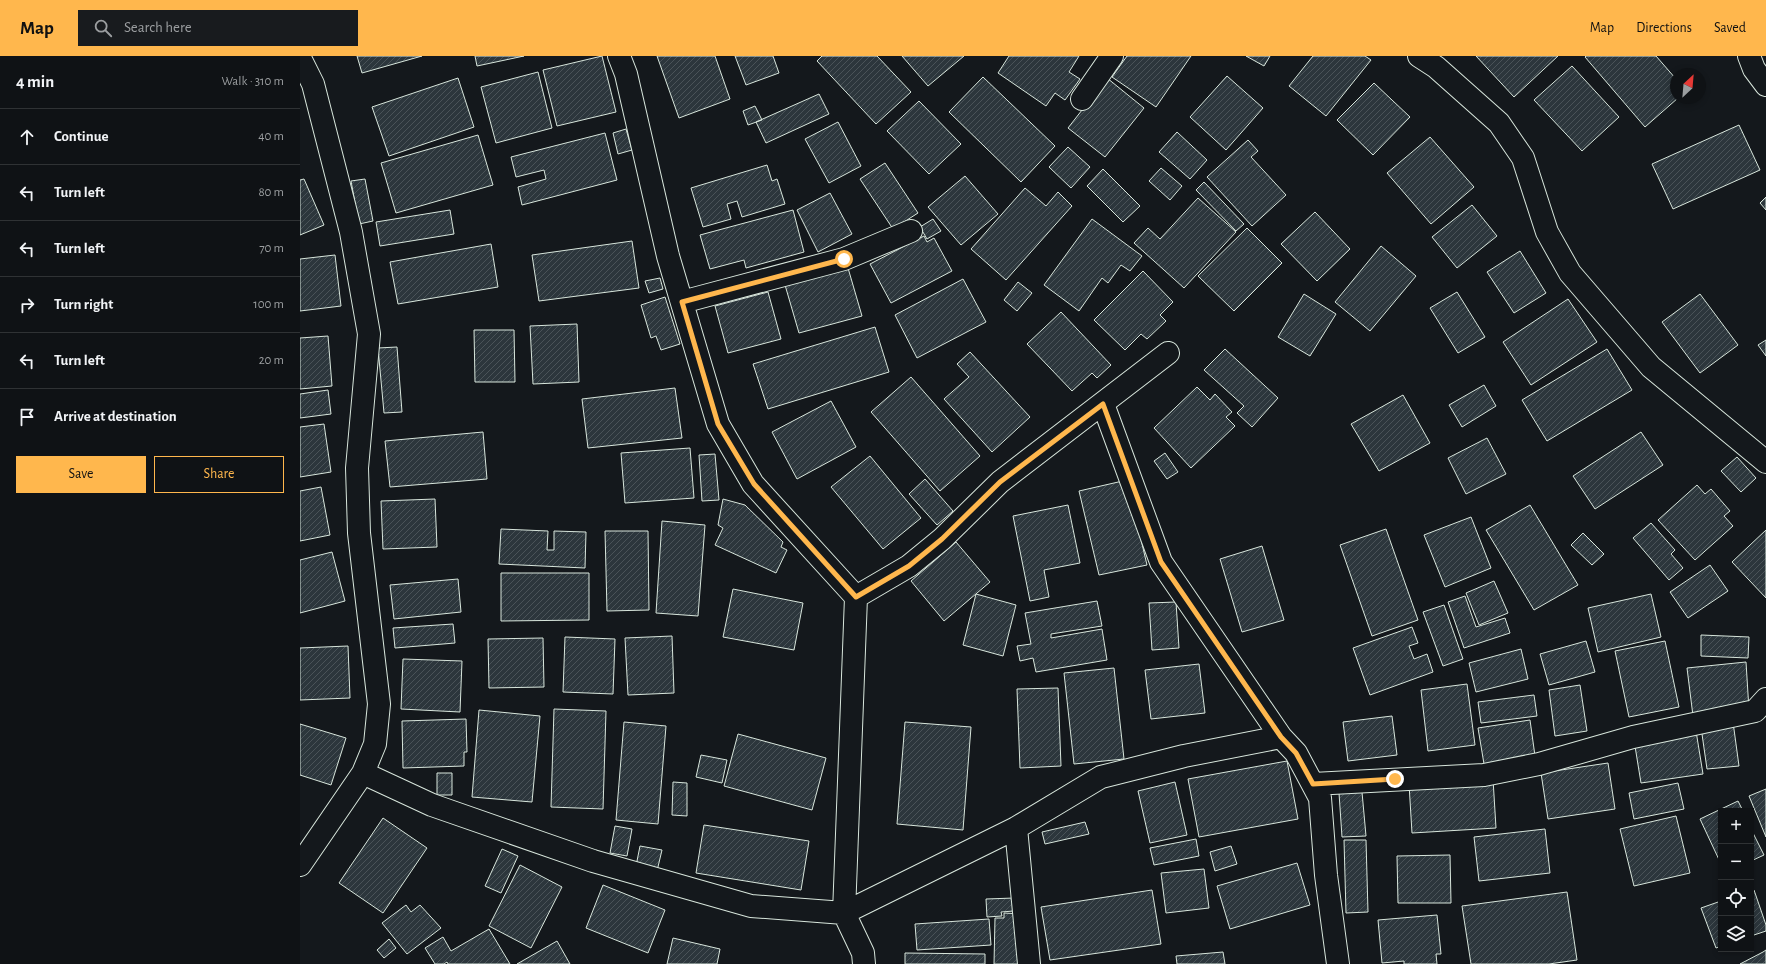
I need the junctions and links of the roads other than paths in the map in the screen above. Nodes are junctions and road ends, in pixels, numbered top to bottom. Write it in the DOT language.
graph roads {
  1 [pos="619,56"];
  2 [pos="1112,56"];
  3 [pos="1419,56"];
  4 [pos="1749,56"];
  5 [pos="300,58"];
  6 [pos="1766,85"];
  7 [pos="1082,99"];
  8 [pos="911,231"];
  9 [pos="682,302"];
  10 [pos="1168,353"];
  11 [pos="1103,404"];
  12 [pos="1766,462"];
  13 [pos="856,597"];
  14 [pos="1766,699"];
  15 [pos="1281,737"];
  16 [pos="363,773"];
  17 [pos="1313,784"];
  18 [pos="1016,828"];
  19 [pos="300,865"];
  20 [pos="844,913"];
  21 [pos="864,964"];
  22 [pos="1029,964"];
  23 [pos="1338,964"];
  1 -- 9 [label="street"];
  2 -- 7 [label="street"];
  3 -- 12 [label="street"];
  4 -- 6 [label="street"];
  5 -- 16 [label="street"];
  8 -- 9 [label="street"];
  9 -- 13 [label="street"];
  10 -- 11 [label="street"];
  11 -- 13 [label="street"];
  11 -- 15 [label="street"];
  13 -- 20 [label="street"];
  14 -- 17 [label="street"];
  15 -- 17 [label="street"];
  15 -- 18 [label="street"];
  16 -- 19 [label="street"];
  16 -- 20 [label="street"];
  17 -- 23 [label="street"];
  18 -- 20 [label="street"];
  18 -- 22 [label="street"];
  20 -- 21 [label="street"];
}
